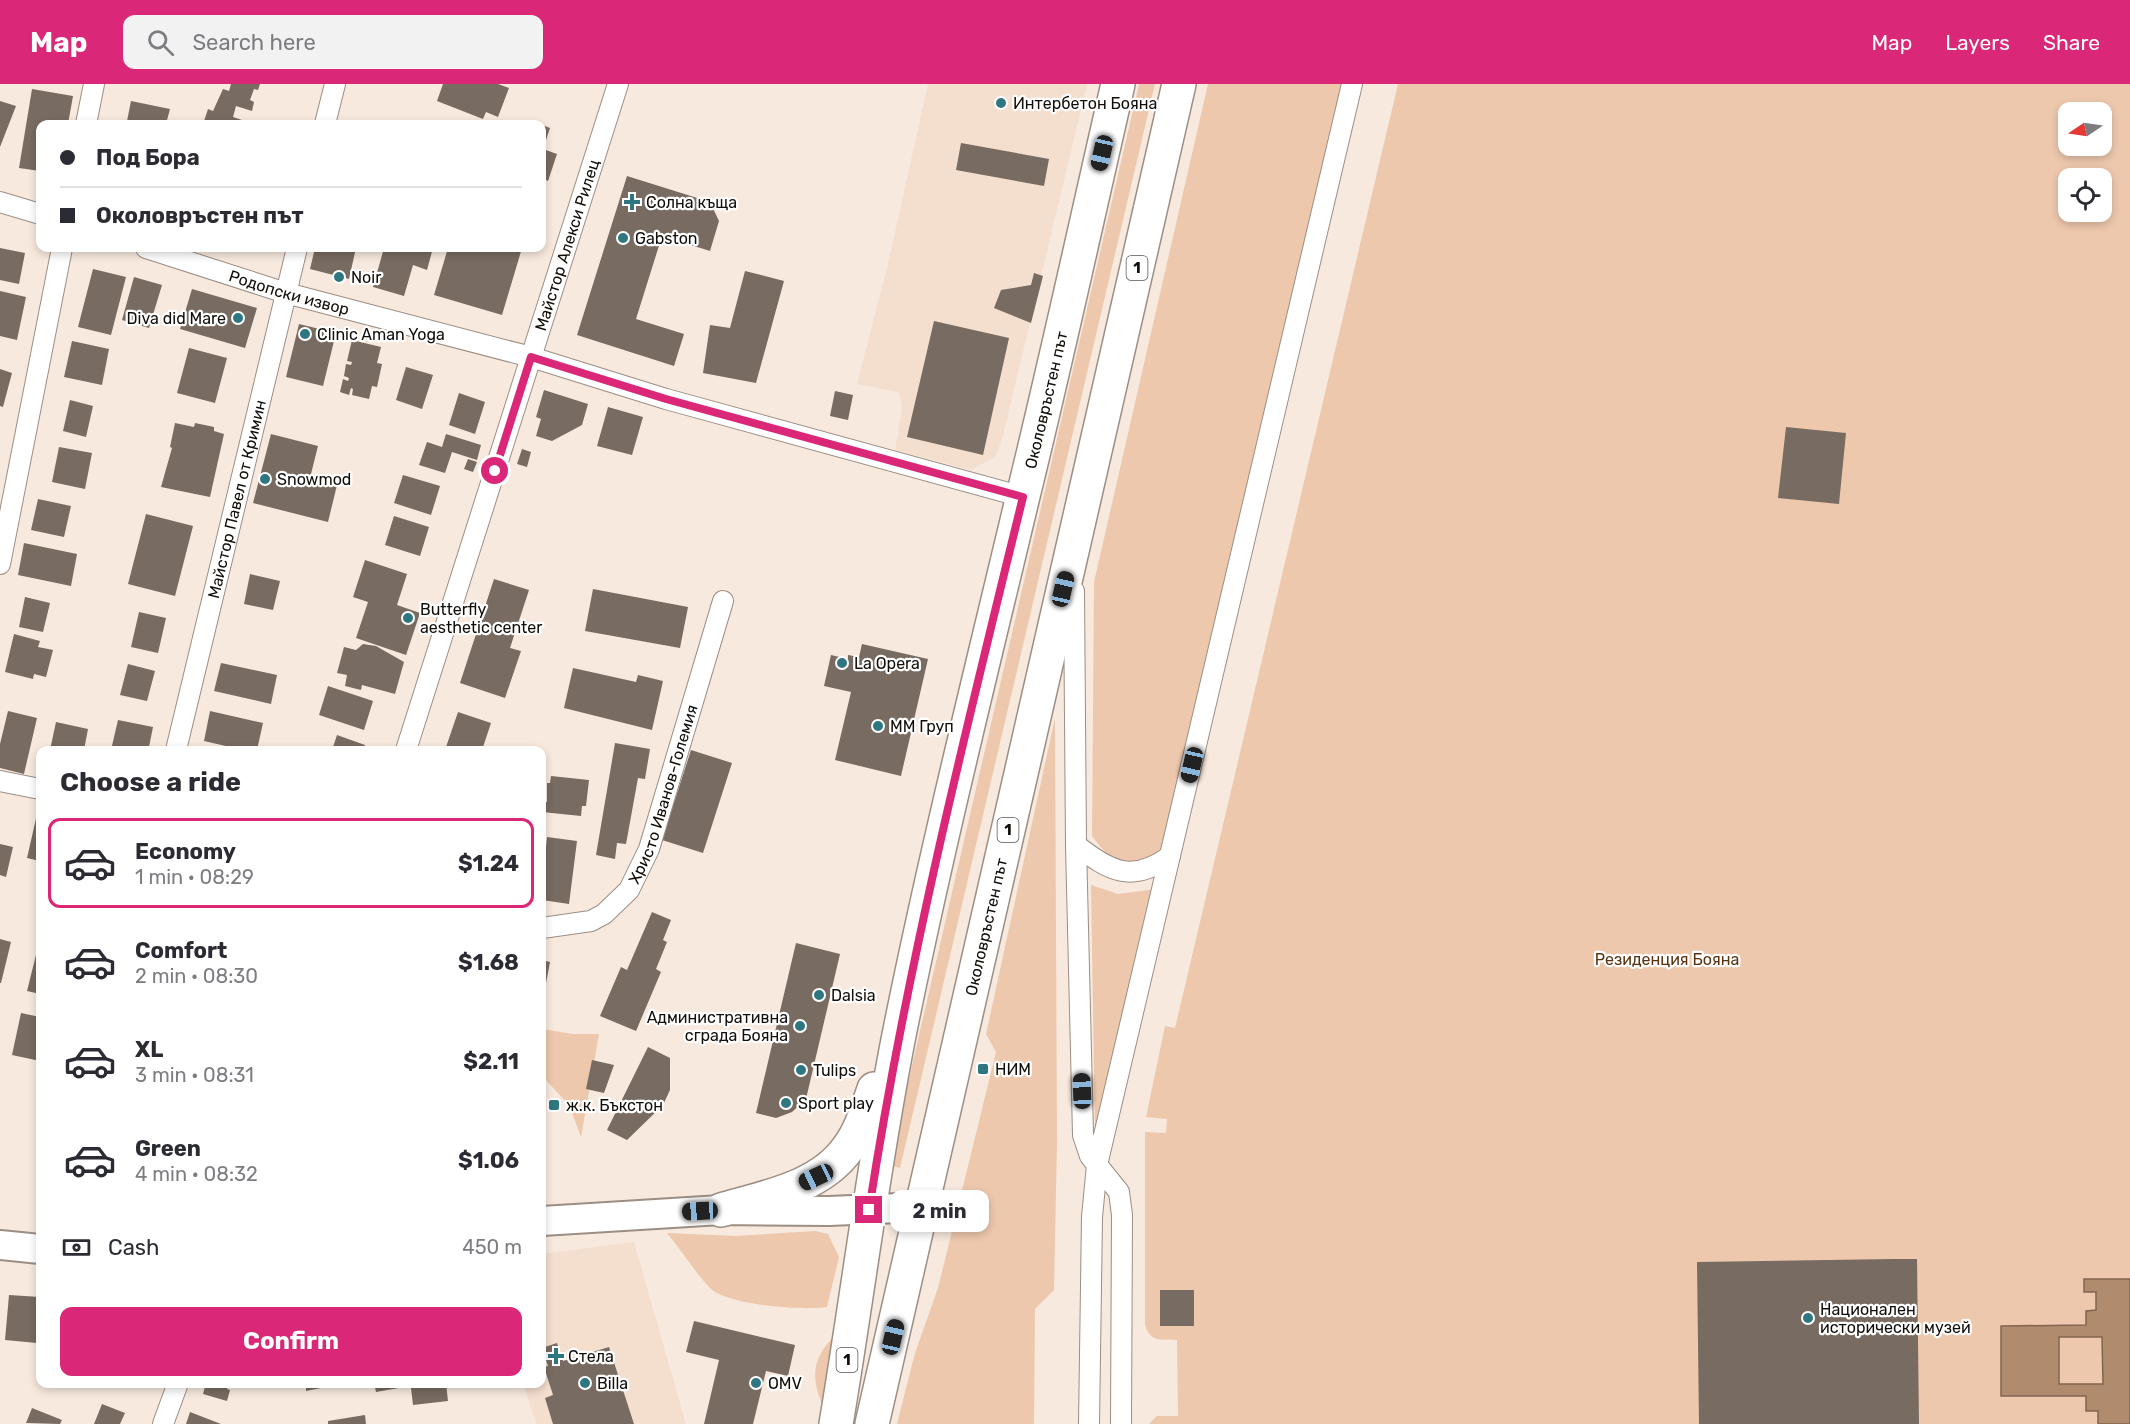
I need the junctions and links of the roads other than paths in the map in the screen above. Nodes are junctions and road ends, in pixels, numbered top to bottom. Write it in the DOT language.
graph roads {
  1 [pos="94,84"];
  2 [pos="335,84"];
  3 [pos="618,84"];
  4 [pos="1118,84"];
  5 [pos="1179,84"];
  6 [pos="1352,84"];
  7 [pos="87,120"];
  8 [pos="326,120"];
  9 [pos="0,202"];
  10 [pos="36,213"];
  11 [pos="61,252"];
  12 [pos="159,252"];
  13 [pos="296,252"];
  14 [pos="286,292"];
  15 [pos="531,357"];
  16 [pos="1023,497"];
  17 [pos="1074,543"];
  18 [pos="0,564"];
  19 [pos="723,601"];
  20 [pos="177,746"];
  21 [pos="407,746"];
  22 [pos="0,781"];
  23 [pos="36,788"];
  24 [pos="1076,845"];
  25 [pos="1170,856"];
  26 [pos="546,928"];
  27 [pos="900,1032"];
  28 [pos="1097,1165"];
  29 [pos="923,1207"];
  30 [pos="721,1210"];
  31 [pos="869,1210"];
  32 [pos="546,1221"];
  33 [pos="0,1245"];
  34 [pos="36,1249"];
  35 [pos="176,1388"];
  36 [pos="163,1424"];
  37 [pos="836,1424"];
  38 [pos="872,1424"];
  39 [pos="1089,1424"];
  40 [pos="1121,1424"];
  1 -- 7 [label="street"];
  2 -- 8 [label="street"];
  3 -- 15 [label="street, Майстор Алекси Рилец"];
  4 -- 16 [label="highway, Околовръстен път / 1"];
  5 -- 17 [label="highway, Околовръстен път / 1"];
  6 -- 25 [label="street"];
  9 -- 10 [label="street"];
  11 -- 18 [label="street"];
  12 -- 14 [label="street, Родопски извор"];
  13 -- 14 [label="street, Майстор Павел от Кримин"];
  14 -- 15 [label="street, Родопски извор"];
  14 -- 20 [label="street, Майстор Павел от Кримин"];
  15 -- 16 [label="street, Родопски извор"];
  15 -- 21 [label="street, Майстор Алекси Рилец"];
  16 -- 27 [label="highway, Околовръстен път / 1"];
  17 -- 24 [label="street"];
  17 -- 29 [label="highway, Околовръстен път / 1"];
  19 -- 26 [label="street, Христо Иванов-Големия"];
  22 -- 23 [label="street"];
  24 -- 25 [label="street"];
  24 -- 28 [label="street"];
  25 -- 28 [label="street"];
  27 -- 30 [label="highway"];
  27 -- 31 [label="highway, Околовръстен път / 1"];
  28 -- 39 [label="street"];
  28 -- 40 [label="street"];
  29 -- 31 [label="street"];
  29 -- 38 [label="highway, 1"];
  30 -- 31 [label="street"];
  30 -- 32 [label="street"];
  31 -- 37 [label="highway, 1"];
  33 -- 34 [label="street"];
  35 -- 36 [label="street"];
}
